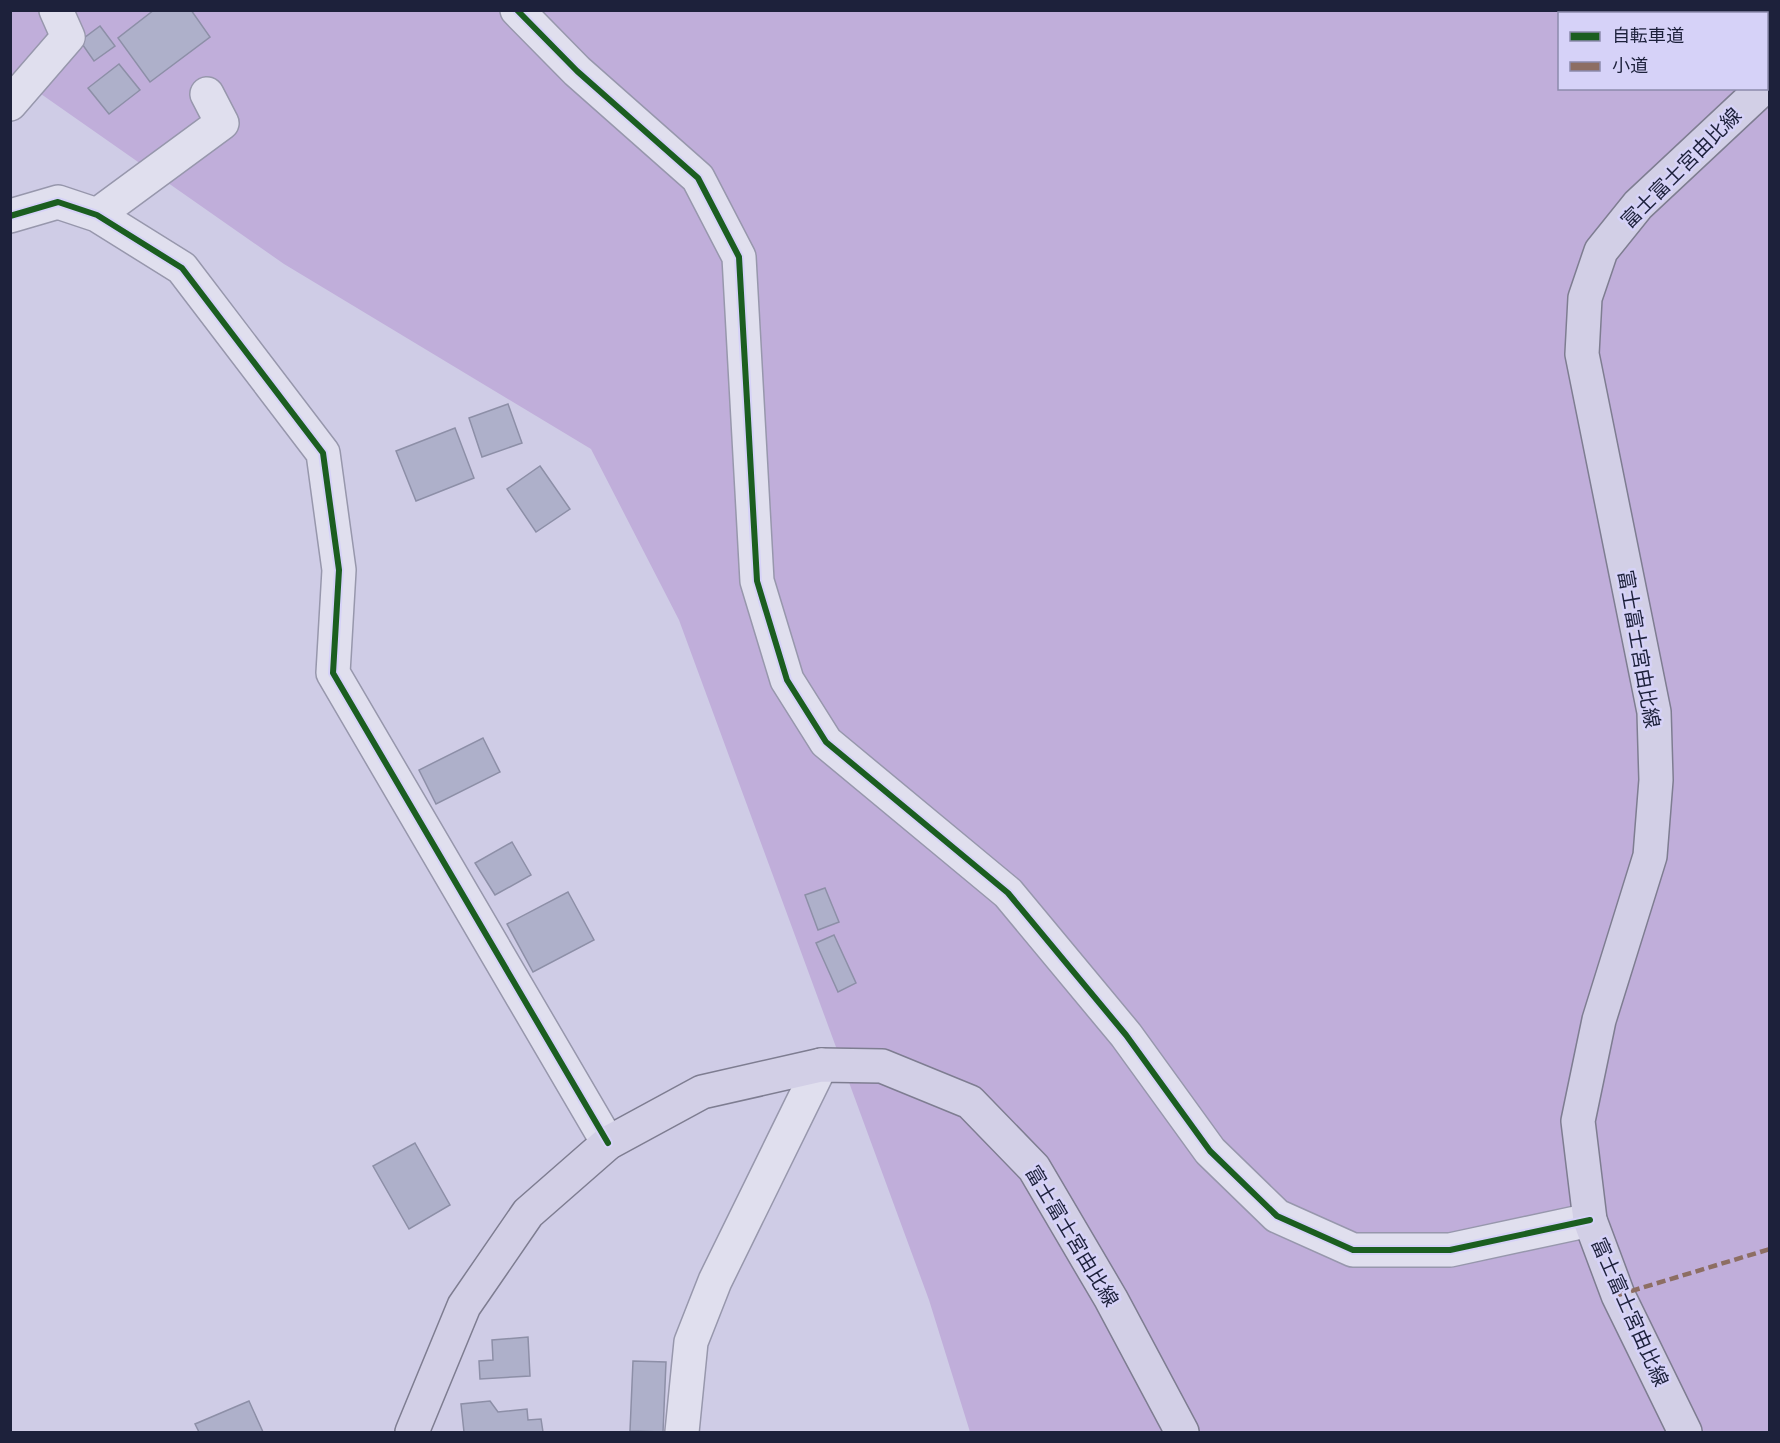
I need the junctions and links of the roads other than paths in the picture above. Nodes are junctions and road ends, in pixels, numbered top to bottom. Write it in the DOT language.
graph roads {
  1 [pos="56,10"];
  2 [pos="517,10"];
  3 [pos="1761,90"];
  4 [pos="207,94"];
  5 [pos="10,104"];
  6 [pos="97,215"];
  7 [pos="10,216"];
  8 [pos="821,1065"];
  9 [pos="608,1143"];
  10 [pos="1590,1220"];
  11 [pos="412,1432"];
  12 [pos="682,1432"];
  13 [pos="1182,1432"];
  14 [pos="1685,1432"];
  1 -- 5 [label="street"];
  2 -- 10 [label="street"];
  3 -- 10 [label="main road, 富士富士宮由比線"];
  4 -- 6 [label="street"];
  6 -- 7 [label="street"];
  6 -- 9 [label="street"];
  8 -- 9 [label="main road, 富士富士宮由比線"];
  8 -- 12 [label="street"];
  8 -- 13 [label="main road, 富士富士宮由比線"];
  9 -- 11 [label="main road, 富士富士宮由比線"];
  10 -- 14 [label="main road, 富士富士宮由比線"];
}
